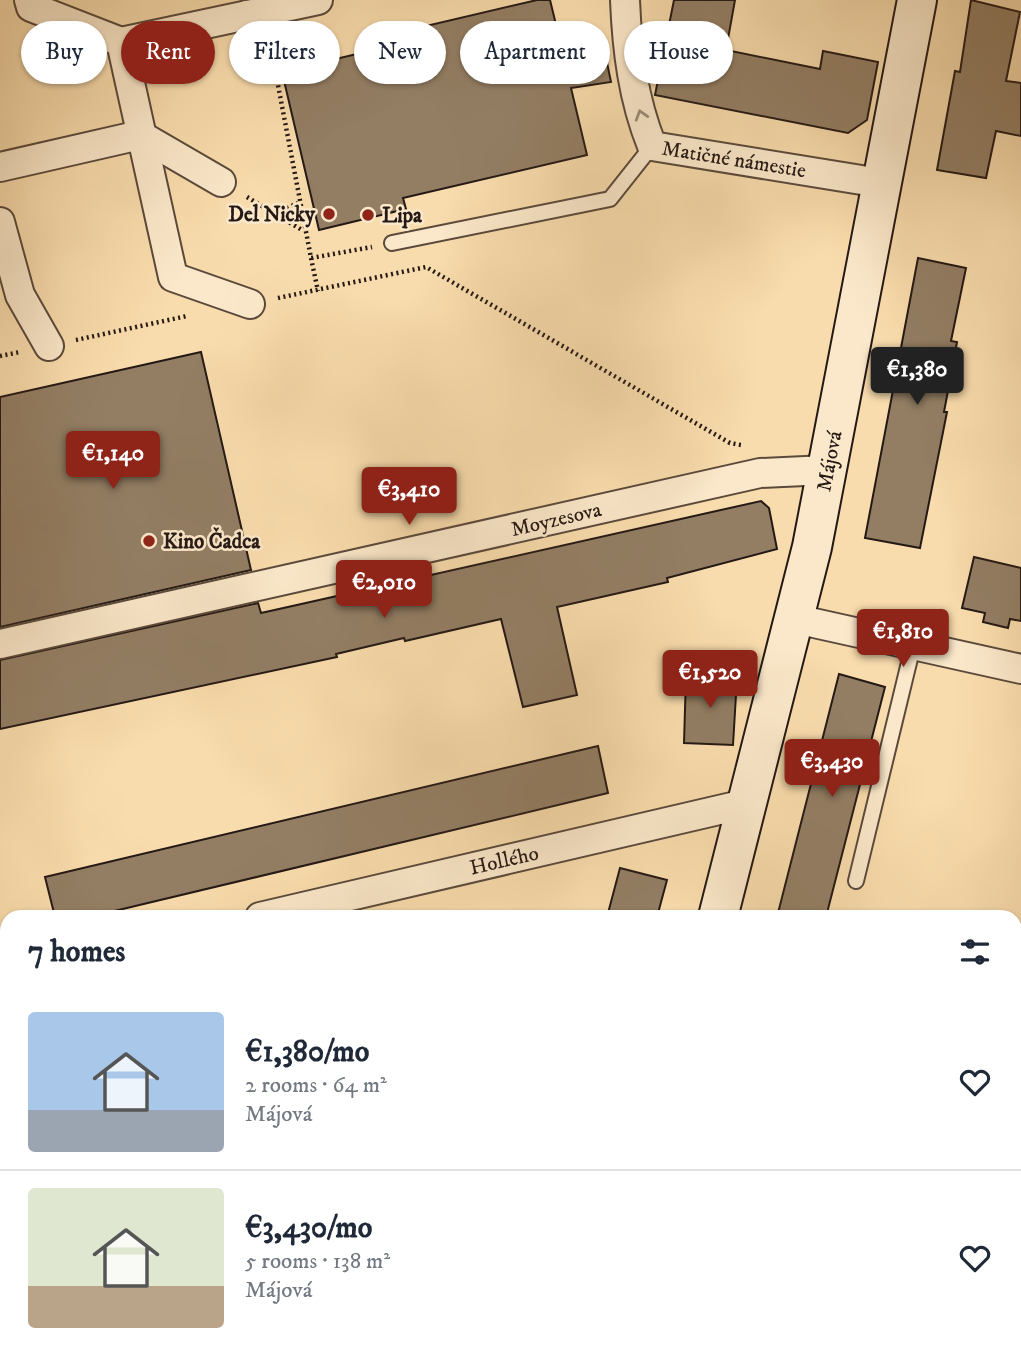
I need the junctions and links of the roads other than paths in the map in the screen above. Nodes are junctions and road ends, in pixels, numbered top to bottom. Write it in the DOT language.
graph roads {
  1 [pos="29,0"];
  2 [pos="318,0"];
  3 [pos="625,0"];
  4 [pos="917,0"];
  5 [pos="247,15"];
  6 [pos="251,21"];
  7 [pos="215,22"];
  8 [pos="121,42"];
  9 [pos="130,84"];
  10 [pos="140,135"];
  11 [pos="652,146"];
  12 [pos="0,167"];
  13 [pos="221,182"];
  14 [pos="880,183"];
  15 [pos="0,222"];
  16 [pos="392,243"];
  17 [pos="10,298"];
  18 [pos="250,304"];
  19 [pos="49,346"];
  20 [pos="827,470"];
  21 [pos="796,619"];
  22 [pos="0,644"];
  23 [pos="913,646"];
  24 [pos="1021,670"];
  25 [pos="749,803"];
  26 [pos="856,881"];
  27 [pos="290,910"];
  28 [pos="720,910"];
  1 -- 8 [label="street"];
  2 -- 5 [label="street"];
  11 -- 3 [label="street, Matičné námestie, one-way"];
  4 -- 14 [label="main road, Májová"];
  5 -- 6 [label="street"];
  5 -- 7 [label="street"];
  9 -- 10 [label="street"];
  10 -- 12 [label="street"];
  10 -- 13 [label="street"];
  10 -- 18 [label="street"];
  11 -- 14 [label="street, Matičné námestie"];
  11 -- 16 [label="lane"];
  14 -- 20 [label="main road, Májová"];
  15 -- 17 [label="street"];
  17 -- 19 [label="street"];
  20 -- 21 [label="main road, Májová"];
  20 -- 22 [label="street, Moyzesova"];
  21 -- 23 [label="street"];
  21 -- 25 [label="main road, Májová"];
  23 -- 24 [label="street"];
  23 -- 26 [label="lane"];
  25 -- 27 [label="street, Hollého"];
  25 -- 28 [label="main road, Májová"];
}
